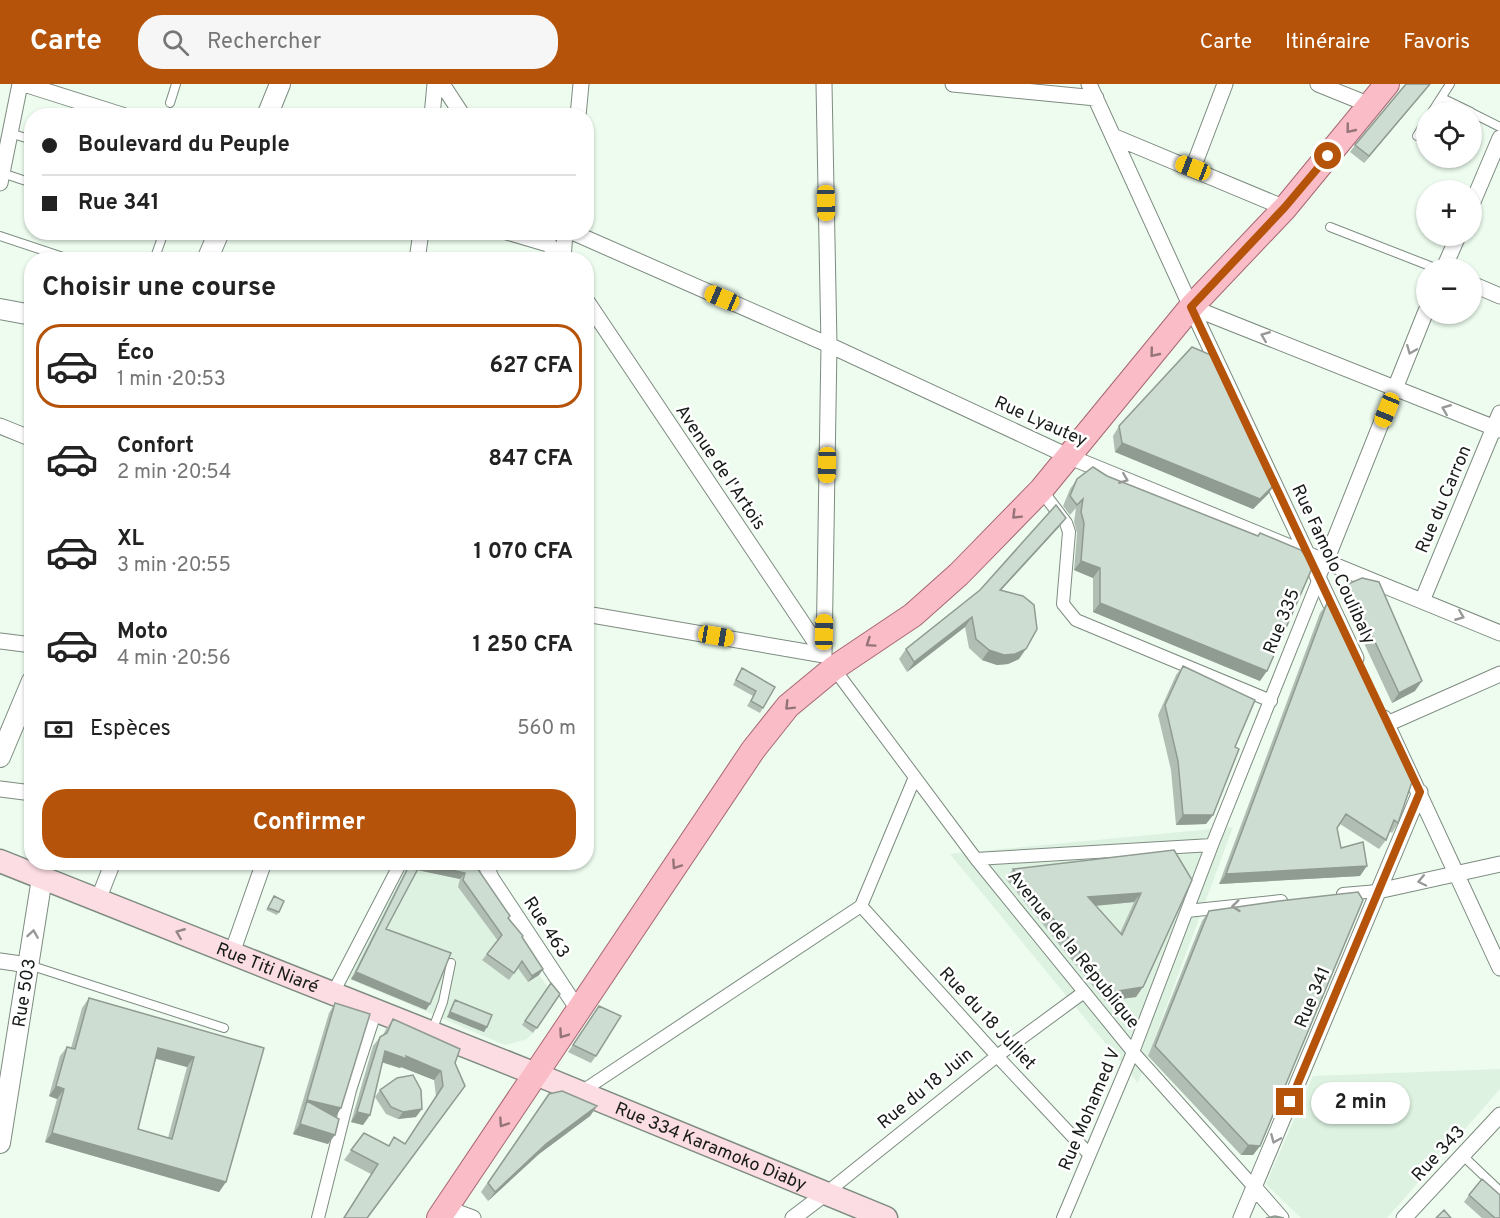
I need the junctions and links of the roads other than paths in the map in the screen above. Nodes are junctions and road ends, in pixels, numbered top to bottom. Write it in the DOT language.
graph roads {
  1 [pos="22,84"];
  2 [pos="176,84"];
  3 [pos="280,84"];
  4 [pos="435,84"];
  5 [pos="442,84"];
  6 [pos="581,84"];
  7 [pos="824,84"];
  8 [pos="953,84"];
  9 [pos="1225,84"];
  10 [pos="1317,84"];
  11 [pos="1387,84"];
  12 [pos="1450,84"];
  13 [pos="1092,91"];
  14 [pos="1442,98"];
  15 [pos="1439,102"];
  16 [pos="1450,102"];
  17 [pos="170,103"];
  18 [pos="1370,105"];
  19 [pos="99,108"];
  20 [pos="270,108"];
  21 [pos="433,108"];
  22 [pos="458,108"];
  23 [pos="579,108"];
  24 [pos="1482,118"];
  25 [pos="1500,127"];
  26 [pos="10,133"];
  27 [pos="24,137"];
  28 [pos="1115,137"];
  29 [pos="1500,138"];
  30 [pos="1193,168"];
  31 [pos="1,178"];
  32 [pos="1482,180"];
  33 [pos="24,182"];
  34 [pos="1285,207"];
  35 [pos="1330,227"];
  36 [pos="0,236"];
  37 [pos="590,240"];
  38 [pos="48,252"];
  39 [pos="1416,261"];
  40 [pos="1482,288"];
  41 [pos="1500,296"];
  42 [pos="1191,307"];
  43 [pos="0,309"];
  44 [pos="594,312"];
  45 [pos="24,314"];
  46 [pos="1421,324"];
  47 [pos="829,345"];
  48 [pos="1395,389"];
  49 [pos="1500,413"];
  50 [pos="0,426"];
  51 [pos="1497,429"];
  52 [pos="24,436"];
  53 [pos="1070,457"];
  54 [pos="1041,490"];
  55 [pos="1308,554"];
  56 [pos="1326,561"];
  57 [pos="1319,578"];
  58 [pos="1422,601"];
  59 [pos="594,616"];
  60 [pos="1500,633"];
  61 [pos="0,641"];
  62 [pos="24,644"];
  63 [pos="829,662"];
  64 [pos="1363,672"];
  65 [pos="1500,674"];
  66 [pos="24,700"];
  67 [pos="1271,701"];
  68 [pos="1377,704"];
  69 [pos="1387,724"];
  70 [pos="0,757"];
  71 [pos="915,777"];
  72 [pos="0,789"];
  73 [pos="24,792"];
  74 [pos="1420,792"];
  75 [pos="1212,845"];
  76 [pos="976,859"];
  77 [pos="0,861"];
  78 [pos="1500,864"];
  79 [pos="110,870"];
  80 [pos="261,870"];
  81 [pos="397,870"];
  82 [pos="488,870"];
  83 [pos="1458,873"];
  84 [pos="42,878"];
  85 [pos="1378,891"];
  86 [pos="1330,896"];
  87 [pos="98,900"];
  88 [pos="1295,900"];
  89 [pos="861,906"];
  90 [pos="1187,911"];
  91 [pos="232,953"];
  92 [pos="0,961"];
  93 [pos="451,963"];
  94 [pos="28,965"];
  95 [pos="1500,968"];
  96 [pos="1084,992"];
  97 [pos="333,993"];
  98 [pos="376,1010"];
  99 [pos="579,1011"];
  100 [pos="224,1028"];
  101 [pos="431,1032"];
  102 [pos="1133,1052"];
  103 [pos="997,1056"];
  104 [pos="536,1074"];
  105 [pos="581,1092"];
  106 [pos="4,1095"];
  107 [pos="1500,1115"];
  108 [pos="0,1143"];
  109 [pos="1089,1154"];
  110 [pos="1462,1155"];
  111 [pos="1254,1187"];
  112 [pos="1500,1191"];
  113 [pos="826,1193"];
  114 [pos="443,1213"];
  115 [pos="318,1218"];
  116 [pos="473,1218"];
  117 [pos="793,1218"];
  118 [pos="886,1218"];
  119 [pos="1063,1218"];
  120 [pos="1241,1218"];
  121 [pos="1281,1218"];
  122 [pos="1404,1218"];
  1 -- 19 [label="street"];
  1 -- 26 [label="street"];
  2 -- 17 [label="lane"];
  3 -- 20 [label="street"];
  4 -- 21 [label="street"];
  5 -- 22 [label="street"];
  6 -- 23 [label="street"];
  7 -- 47 [label="street"];
  8 -- 13 [label="street"];
  9 -- 30 [label="street"];
  10 -- 18 [label="street"];
  11 -- 18 [label="main road"];
  12 -- 14 [label="lane"];
  13 -- 28 [label="street, Rue Famolo Coulibaly"];
  14 -- 15 [label="lane"];
  14 -- 16 [label="lane"];
  18 -- 34 [label="main road, one-way"];
  24 -- 25 [label="lane"];
  26 -- 27 [label="lane"];
  26 -- 31 [label="street"];
  28 -- 30 [label="street"];
  28 -- 42 [label="street, Rue Famolo Coulibaly"];
  29 -- 32 [label="street"];
  30 -- 34 [label="street"];
  31 -- 33 [label="lane"];
  34 -- 42 [label="main road"];
  35 -- 39 [label="lane"];
  36 -- 38 [label="lane"];
  37 -- 47 [label="street, Rue Lyautey"];
  40 -- 41 [label="street"];
  48 -- 42 [label="street, one-way"];
  42 -- 53 [label="main road, one-way"];
  42 -- 55 [label="street, Rue Famolo Coulibaly"];
  43 -- 45 [label="street"];
  44 -- 63 [label="street, Avenue de l'Artois"];
  46 -- 48 [label="street, Rue 335, one-way"];
  47 -- 53 [label="street, Rue Lyautey"];
  47 -- 63 [label="street"];
  51 -- 48 [label="street, one-way"];
  48 -- 56 [label="street, Rue 335"];
  49 -- 51 [label="street, Rue du Carron"];
  50 -- 52 [label="street"];
  51 -- 58 [label="street, Rue du Carron"];
  53 -- 54 [label="main road"];
  53 -- 55 [label="street, Rue Lyautey, one-way"];
  54 -- 63 [label="main road, one-way"];
  54 -- 67 [label="street"];
  55 -- 56 [label="street, Rue Lyautey"];
  55 -- 57 [label="street, Rue Famolo Coulibaly"];
  56 -- 57 [label="street, Rue 335"];
  56 -- 58 [label="street, Rue Lyautey"];
  57 -- 64 [label="street, Rue Famolo Coulibaly"];
  57 -- 67 [label="street, Rue 335"];
  58 -- 60 [label="street, Rue Lyautey, one-way"];
  59 -- 63 [label="street"];
  61 -- 62 [label="street"];
  63 -- 71 [label="street, Avenue de la République"];
  63 -- 99 [label="main road, one-way"];
  65 -- 69 [label="street"];
  66 -- 70 [label="street"];
  67 -- 75 [label="street, Rue 335"];
  68 -- 69 [label="street"];
  69 -- 74 [label="street"];
  71 -- 76 [label="street, Avenue de la République"];
  71 -- 89 [label="street"];
  72 -- 73 [label="street"];
  74 -- 83 [label="street"];
  74 -- 85 [label="street, Rue 341"];
  75 -- 76 [label="street"];
  75 -- 90 [label="street, Rue Mohamed V"];
  76 -- 96 [label="street, Avenue de la République"];
  77 -- 84 [label="main road, Rue Titi Niaré"];
  78 -- 83 [label="street"];
  79 -- 87 [label="street"];
  80 -- 91 [label="street"];
  81 -- 97 [label="street"];
  82 -- 99 [label="street, Rue 463"];
  83 -- 85 [label="street, one-way"];
  83 -- 95 [label="street"];
  84 -- 87 [label="main road, Rue Titi Niaré"];
  94 -- 84 [label="street, Rue 503, one-way"];
  85 -- 86 [label="street"];
  85 -- 111 [label="street, Rue 341, one-way"];
  91 -- 87 [label="main road, Rue Titi Niaré, one-way"];
  88 -- 90 [label="street, one-way"];
  89 -- 103 [label="street, Rue du 18 Julliet"];
  89 -- 105 [label="street"];
  90 -- 102 [label="street, Rue Mohamed V"];
  91 -- 97 [label="main road, Rue Titi Niaré"];
  92 -- 94 [label="street"];
  93 -- 101 [label="lane"];
  94 -- 100 [label="lane"];
  94 -- 106 [label="street, Rue 503"];
  96 -- 102 [label="street, Avenue de la République"];
  96 -- 103 [label="street, Rue du 18 Juin"];
  97 -- 98 [label="main road, Rue Titi Niaré"];
  98 -- 101 [label="main road, Rue Titi Niaré"];
  98 -- 115 [label="street"];
  99 -- 104 [label="main road, one-way"];
  101 -- 104 [label="main road, Rue Titi Niaré"];
  102 -- 109 [label="street, Rue Mohamed V"];
  102 -- 111 [label="street, Avenue de la République"];
  103 -- 109 [label="street, Rue du 18 Julliet"];
  103 -- 113 [label="street, Rue du 18 Juin"];
  104 -- 105 [label="main road, Rue 334 Karamoko Diaby"];
  104 -- 114 [label="main road, one-way"];
  105 -- 113 [label="main road, Rue 334 Karamoko Diaby"];
  106 -- 108 [label="street, Rue 503"];
  107 -- 110 [label="street, Rue 343"];
  109 -- 119 [label="street, Rue Mohamed V"];
  110 -- 112 [label="lane"];
  110 -- 122 [label="street, Rue 343"];
  111 -- 120 [label="street, Rue 341"];
  111 -- 121 [label="street, Avenue de la République"];
  113 -- 117 [label="street, Rue du 18 Juin"];
  113 -- 118 [label="main road, Rue 334 Karamoko Diaby"];
  114 -- 116 [label="street"];
}
